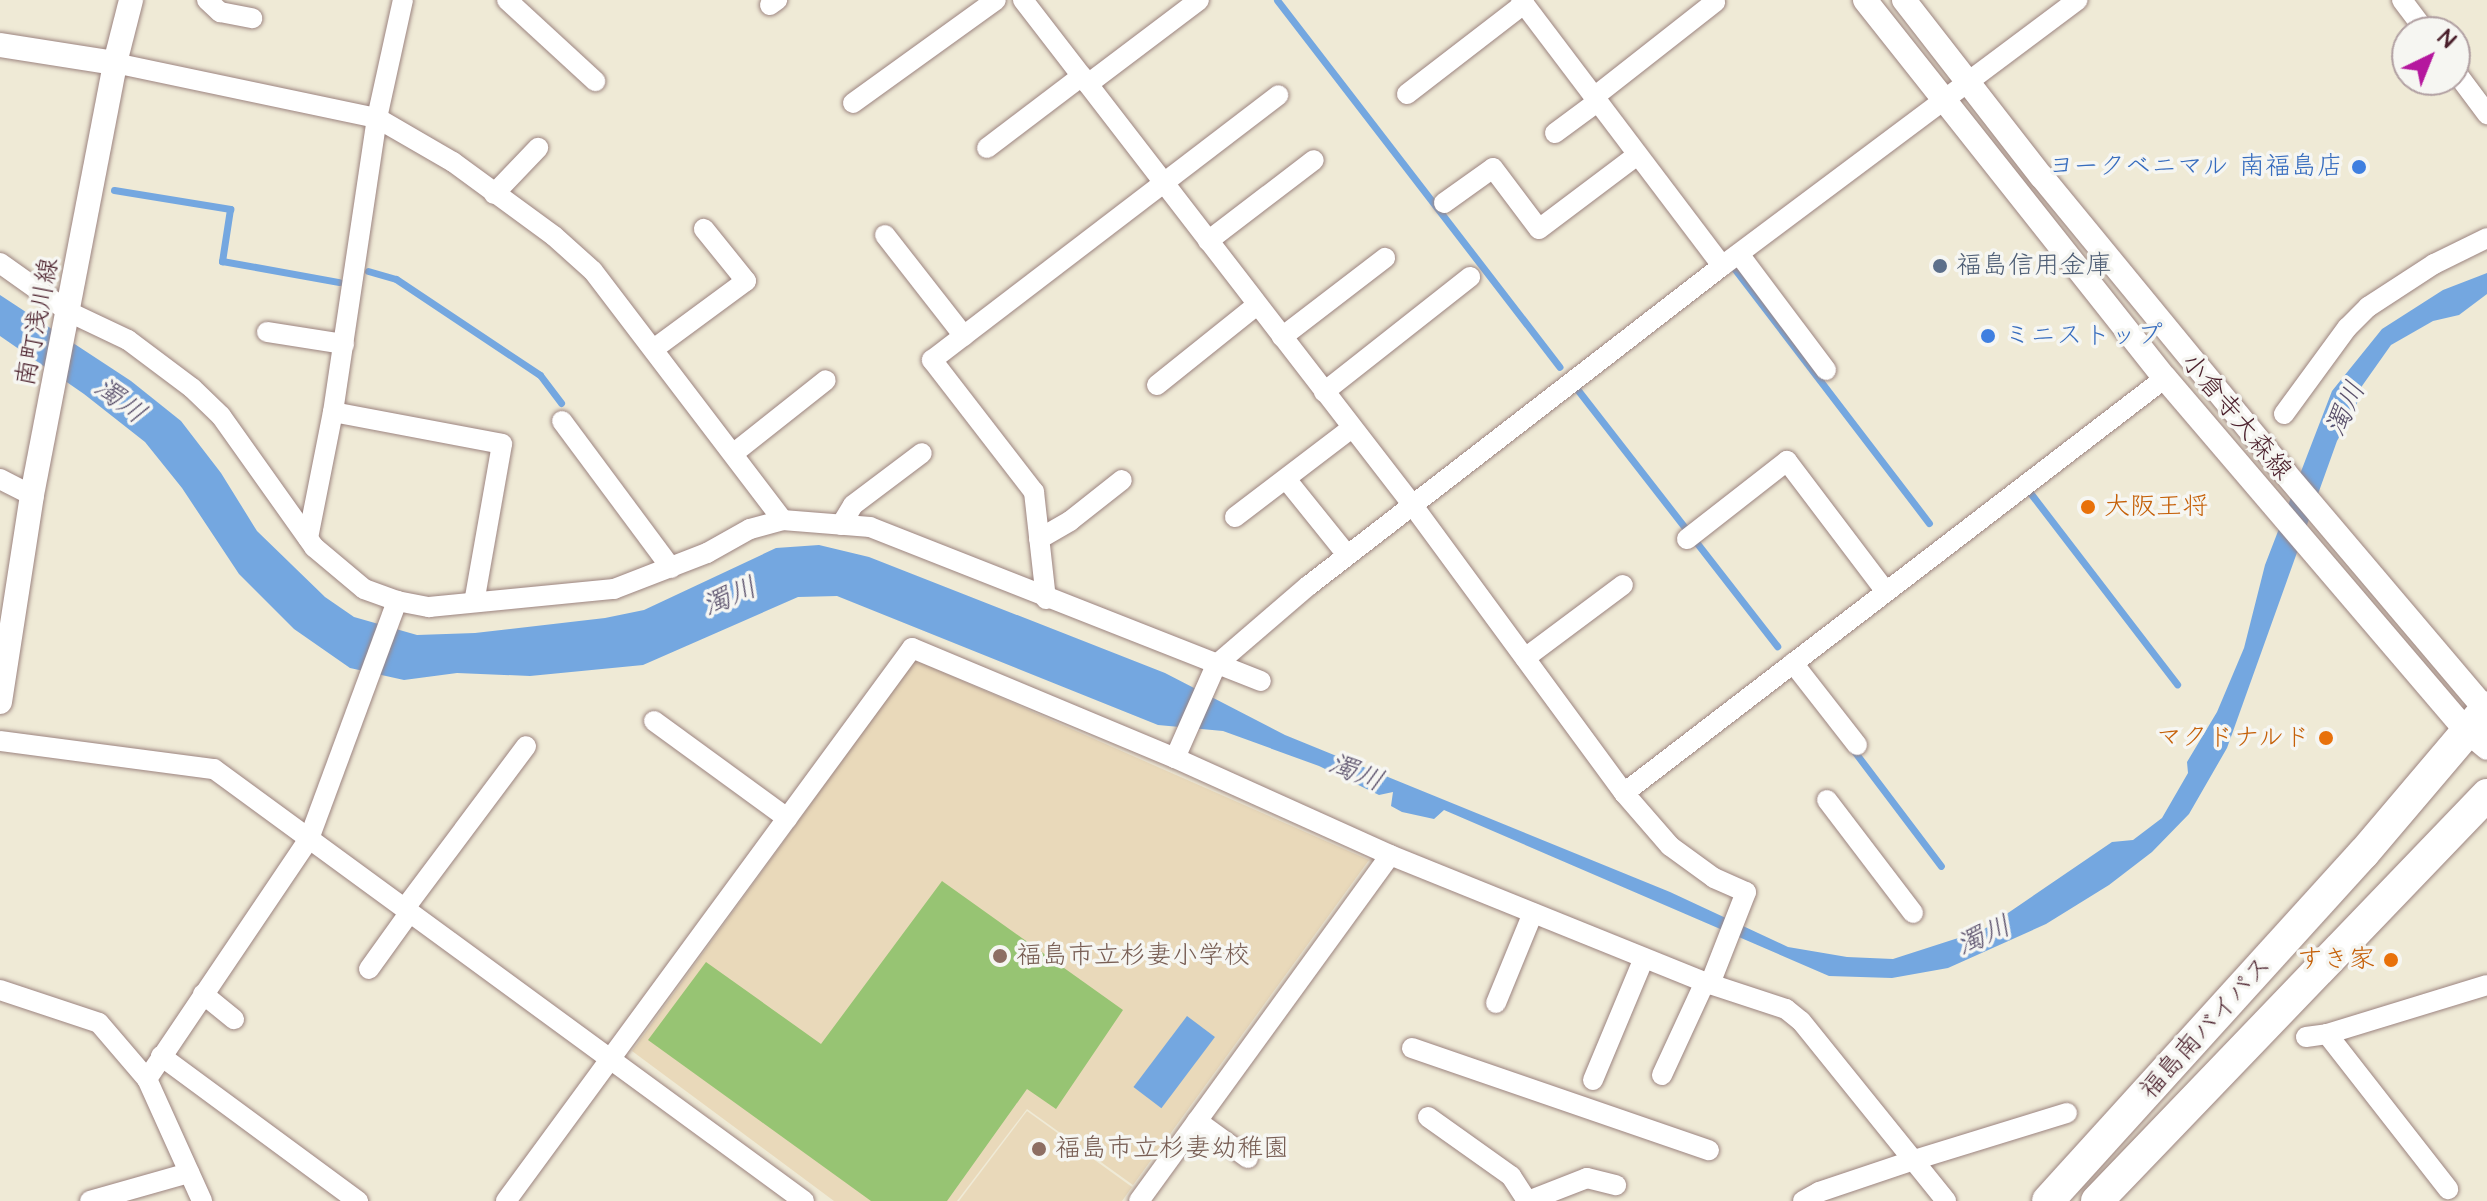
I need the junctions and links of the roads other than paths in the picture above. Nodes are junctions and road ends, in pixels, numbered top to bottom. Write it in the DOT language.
graph roads {
  1 [pos="131,0"];
  2 [pos="207,0"];
  3 [pos="403,0"];
  4 [pos="507,0"];
  5 [pos="996,0"];
  6 [pos="1023,0"];
  7 [pos="1199,0"];
  8 [pos="1865,0"];
  9 [pos="1904,0"];
  10 [pos="2077,0"];
  11 [pos="1522,2"];
  12 [pos="1715,2"];
  13 [pos="252,18"];
  14 [pos="0,45"];
  15 [pos="115,63"];
  16 [pos="1085,80"];
  17 [pos="595,81"];
  18 [pos="1968,82"];
  19 [pos="2471,92"];
  20 [pos="1407,94"];
  21 [pos="1278,95"];
  22 [pos="1595,99"];
  23 [pos="1941,100"];
  24 [pos="853,103"];
  25 [pos="2487,114"];
  26 [pos="377,118"];
  27 [pos="1555,133"];
  28 [pos="538,148"];
  29 [pos="987,148"];
  30 [pos="1636,156"];
  31 [pos="1314,160"];
  32 [pos="1164,184"];
  33 [pos="494,194"];
  34 [pos="1444,203"];
  35 [pos="704,229"];
  36 [pos="885,235"];
  37 [pos="2487,238"];
  38 [pos="1208,241"];
  39 [pos="1385,258"];
  40 [pos="1730,260"];
  41 [pos="0,263"];
  42 [pos="1470,277"];
  43 [pos="1257,305"];
  44 [pos="68,317"];
  45 [pos="267,332"];
  46 [pos="964,336"];
  47 [pos="1282,337"];
  48 [pos="344,344"];
  49 [pos="655,348"];
  50 [pos="1826,370"];
  51 [pos="2165,378"];
  52 [pos="826,380"];
  53 [pos="1157,385"];
  54 [pos="1324,392"];
  55 [pos="333,412"];
  56 [pos="2284,414"];
  57 [pos="562,421"];
  58 [pos="1352,428"];
  59 [pos="734,453"];
  60 [pos="922,453"];
  61 [pos="0,479"];
  62 [pos="1286,479"];
  63 [pos="1122,480"];
  64 [pos="32,495"];
  65 [pos="1411,503"];
  66 [pos="1235,517"];
  67 [pos="783,520"];
  68 [pos="841,525"];
  69 [pos="308,538"];
  70 [pos="1039,539"];
  71 [pos="1687,539"];
  72 [pos="1347,555"];
  73 [pos="671,568"];
  74 [pos="1623,585"];
  75 [pos="1886,592"];
  76 [pos="1046,599"];
  77 [pos="474,602"];
  78 [pos="396,604"];
  79 [pos="1525,658"];
  80 [pos="3,663"];
  81 [pos="1793,663"];
  82 [pos="1216,665"];
  83 [pos="1261,681"];
  84 [pos="0,702"];
  85 [pos="654,721"];
  86 [pos="2483,721"];
  87 [pos="0,741"];
  88 [pos="1857,745"];
  89 [pos="526,746"];
  90 [pos="1175,758"];
  91 [pos="1624,793"];
  92 [pos="2487,795"];
  93 [pos="1827,800"];
  94 [pos="787,818"];
  95 [pos="309,839"];
  96 [pos="1390,855"];
  97 [pos="407,910"];
  98 [pos="1533,913"];
  99 [pos="1913,913"];
  100 [pos="1644,958"];
  101 [pos="369,969"];
  102 [pos="1710,977"];
  103 [pos="2487,985"];
  104 [pos="0,990"];
  105 [pos="203,994"];
  106 [pos="1496,1003"];
  107 [pos="234,1019"];
  108 [pos="2327,1034"];
  109 [pos="2306,1037"];
  110 [pos="1412,1048"];
  111 [pos="161,1056"];
  112 [pos="610,1058"];
  113 [pos="1662,1075"];
  114 [pos="147,1079"];
  115 [pos="1593,1080"];
  116 [pos="2067,1113"];
  117 [pos="1428,1117"];
  118 [pos="1197,1121"];
  119 [pos="1709,1150"];
  120 [pos="1248,1158"];
  121 [pos="1914,1160"];
  122 [pos="189,1173"];
  123 [pos="1616,1185"];
  124 [pos="2448,1189"];
  125 [pos="90,1201"];
  126 [pos="202,1201"];
  127 [pos="358,1201"];
  128 [pos="506,1201"];
  129 [pos="804,1201"];
  130 [pos="1139,1201"];
  131 [pos="1528,1201"];
  132 [pos="1803,1201"];
  133 [pos="1946,1201"];
  134 [pos="2048,1201"];
  135 [pos="2097,1201"];
  1 -- 15 [label="street, 南町浅川線"];
  2 -- 13 [label="street"];
  3 -- 26 [label="street"];
  4 -- 17 [label="street"];
  5 -- 24 [label="street"];
  6 -- 16 [label="street"];
  7 -- 16 [label="street"];
  8 -- 23 [label="street, 小倉寺大森線"];
  9 -- 18 [label="street"];
  10 -- 18 [label="street"];
  11 -- 20 [label="street"];
  11 -- 22 [label="street"];
  12 -- 22 [label="street"];
  14 -- 15 [label="street"];
  15 -- 26 [label="street"];
  15 -- 44 [label="street, 南町浅川線"];
  16 -- 29 [label="street"];
  16 -- 32 [label="street"];
  18 -- 23 [label="street"];
  18 -- 86 [label="street"];
  19 -- 25 [label="street"];
  21 -- 32 [label="street"];
  22 -- 27 [label="street"];
  22 -- 30 [label="street"];
  23 -- 40 [label="street"];
  23 -- 51 [label="street, 小倉寺大森線"];
  26 -- 33 [label="street"];
  26 -- 48 [label="street"];
  28 -- 33 [label="street"];
  30 -- 34 [label="street"];
  30 -- 40 [label="street"];
  31 -- 38 [label="street"];
  32 -- 38 [label="street"];
  32 -- 46 [label="street"];
  33 -- 49 [label="street"];
  35 -- 49 [label="street"];
  36 -- 46 [label="street"];
  37 -- 56 [label="street"];
  38 -- 43 [label="street"];
  39 -- 47 [label="street"];
  40 -- 50 [label="street"];
  40 -- 65 [label="street"];
  41 -- 44 [label="street"];
  42 -- 54 [label="street"];
  43 -- 47 [label="street"];
  43 -- 53 [label="street"];
  44 -- 64 [label="street, 南町浅川線"];
  44 -- 69 [label="street"];
  45 -- 48 [label="street"];
  46 -- 70 [label="street"];
  47 -- 54 [label="street"];
  48 -- 55 [label="street"];
  49 -- 59 [label="street"];
  51 -- 75 [label="street"];
  51 -- 86 [label="street, 小倉寺大森線"];
  52 -- 59 [label="street"];
  54 -- 58 [label="street"];
  55 -- 69 [label="street"];
  55 -- 77 [label="street"];
  57 -- 73 [label="street"];
  58 -- 62 [label="street"];
  58 -- 65 [label="street"];
  59 -- 67 [label="street"];
  60 -- 68 [label="street"];
  61 -- 64 [label="street"];
  62 -- 66 [label="street"];
  62 -- 72 [label="street"];
  63 -- 70 [label="street"];
  64 -- 80 [label="street, 南町浅川線"];
  65 -- 72 [label="street"];
  65 -- 79 [label="street"];
  67 -- 68 [label="street"];
  67 -- 73 [label="street"];
  68 -- 76 [label="street"];
  69 -- 78 [label="street"];
  70 -- 76 [label="street"];
  71 -- 75 [label="street"];
  72 -- 82 [label="street"];
  73 -- 77 [label="street"];
  74 -- 79 [label="street"];
  75 -- 81 [label="street"];
  76 -- 82 [label="street"];
  77 -- 78 [label="street"];
  78 -- 95 [label="street"];
  79 -- 91 [label="street"];
  80 -- 84 [label="street, 南町浅川線"];
  81 -- 88 [label="street"];
  81 -- 91 [label="street"];
  82 -- 83 [label="street"];
  82 -- 90 [label="street"];
  85 -- 94 [label="street"];
  86 -- 134 [label="highway, 福島南バイパス"];
  87 -- 95 [label="street"];
  89 -- 97 [label="street"];
  90 -- 94 [label="street"];
  90 -- 96 [label="street"];
  91 -- 102 [label="street"];
  92 -- 135 [label="highway, 福島南バイパス"];
  93 -- 99 [label="street"];
  94 -- 112 [label="street"];
  95 -- 97 [label="street"];
  95 -- 105 [label="street"];
  96 -- 98 [label="street"];
  96 -- 118 [label="street"];
  97 -- 101 [label="street"];
  97 -- 112 [label="street"];
  98 -- 100 [label="street"];
  98 -- 106 [label="street"];
  100 -- 102 [label="street"];
  100 -- 115 [label="street"];
  102 -- 113 [label="street"];
  102 -- 121 [label="street"];
  103 -- 108 [label="street"];
  104 -- 114 [label="street"];
  105 -- 107 [label="street"];
  105 -- 111 [label="street"];
  108 -- 109 [label="street"];
  108 -- 124 [label="street"];
  110 -- 119 [label="street"];
  111 -- 114 [label="street"];
  111 -- 127 [label="street"];
  112 -- 128 [label="street"];
  112 -- 129 [label="street"];
  114 -- 122 [label="street"];
  116 -- 121 [label="street"];
  117 -- 131 [label="street"];
  118 -- 120 [label="street"];
  118 -- 130 [label="street"];
  121 -- 132 [label="street"];
  121 -- 133 [label="street"];
  122 -- 125 [label="street"];
  122 -- 126 [label="street"];
  123 -- 131 [label="street"];
}
